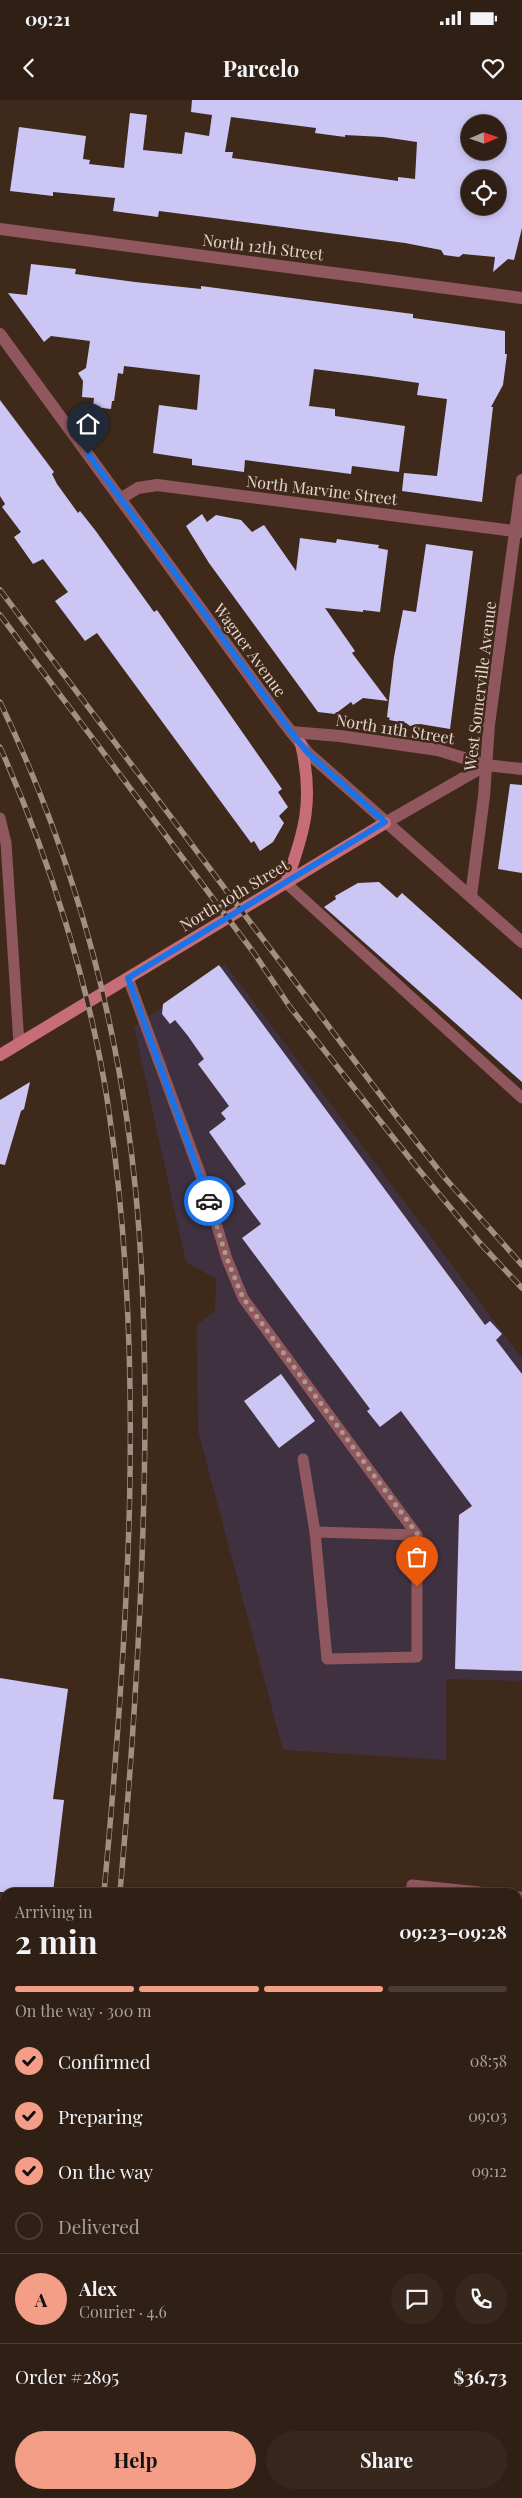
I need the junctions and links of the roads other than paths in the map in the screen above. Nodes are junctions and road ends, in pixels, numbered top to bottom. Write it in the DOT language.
graph roads {
  1 [pos="0,229"];
  2 [pos="522,298"];
  3 [pos="0,334"];
  4 [pos="522,480"];
  5 [pos="120,499"];
  6 [pos="519,532"];
  7 [pos="291,732"];
  8 [pos="301,744"];
  9 [pos="486,765"];
  10 [pos="522,769"];
  11 [pos="0,818"];
  12 [pos="385,822"];
  13 [pos="286,884"];
  14 [pos="471,896"];
  15 [pos="522,942"];
  16 [pos="128,978"];
  17 [pos="18,1044"];
  18 [pos="0,1055"];
  19 [pos="522,1098"];
  20 [pos="303,1459"];
  21 [pos="315,1532"];
  22 [pos="418,1535"];
  23 [pos="412,1888"];
  24 [pos="441,1888"];
  1 -- 2 [label="street, North 12th Street"];
  3 -- 5 [label="street, Wagner Avenue"];
  4 -- 6 [label="street, West Somerville Avenue"];
  5 -- 6 [label="street, North Marvine Street"];
  5 -- 7 [label="street, Wagner Avenue"];
  6 -- 9 [label="street, West Somerville Avenue"];
  7 -- 8 [label="street, Wagner Avenue"];
  7 -- 9 [label="street, North 11th Street"];
  8 -- 12 [label="street, Wagner Avenue"];
  8 -- 13 [label="street"];
  9 -- 10 [label="street, North 11th Street"];
  9 -- 12 [label="street, North 10th Street"];
  9 -- 14 [label="street, West Somerville Avenue"];
  11 -- 17 [label="lane"];
  12 -- 13 [label="street, North 10th Street"];
  12 -- 14 [label="street, Wagner Avenue"];
  13 -- 16 [label="street, North 10th Street"];
  13 -- 19 [label="lane"];
  14 -- 15 [label="street, Wagner Avenue"];
  16 -- 17 [label="street, North 10th Street"];
  16 -- 22 [label="lane"];
  17 -- 18 [label="street, North 10th Street"];
  20 -- 21 [label="lane"];
  21 -- 22 [label="lane"];
  21 -- 22 [label="lane"];
  23 -- 24 [label="lane"];
}
